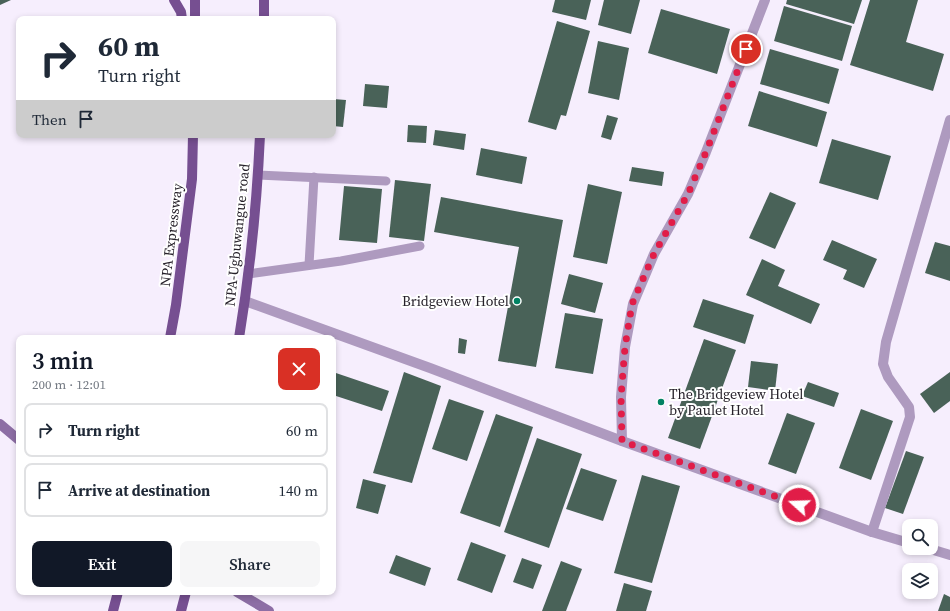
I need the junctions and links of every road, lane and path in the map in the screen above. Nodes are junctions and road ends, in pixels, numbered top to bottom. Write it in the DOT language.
graph roads {
  1 [pos="174,0"];
  2 [pos="195,0"];
  3 [pos="264,0"];
  4 [pos="765,0"];
  5 [pos="182,16"];
  6 [pos="195,16"];
  7 [pos="264,16"];
  8 [pos="950,120"];
  9 [pos="193,138"];
  10 [pos="260,138"];
  11 [pos="258,175"];
  12 [pos="314,177"];
  13 [pos="386,181"];
  14 [pos="420,246"];
  15 [pos="309,265"];
  16 [pos="248,274"];
  17 [pos="245,301"];
  18 [pos="171,335"];
  19 [pos="239,335"];
  20 [pos="0,424"];
  21 [pos="16,437"];
  22 [pos="622,441"];
  23 [pos="872,532"];
  24 [pos="902,541"];
  25 [pos="938,551"];
  26 [pos="950,555"];
  27 [pos="117,595"];
  28 [pos="185,595"];
  29 [pos="243,595"];
  30 [pos="113,611"];
  31 [pos="181,611"];
  32 [pos="269,611"];
  1 -- 5 [label="main road"];
  2 -- 6 [label="main road"];
  3 -- 7 [label="main road"];
  4 -- 22 [label="street"];
  8 -- 23 [label="street"];
  9 -- 18 [label="main road, NPA Expressway"];
  10 -- 11 [label="main road, NPA-Ugbuwangue road"];
  11 -- 12 [label="lane"];
  11 -- 16 [label="main road, NPA-Ugbuwangue road"];
  12 -- 13 [label="lane"];
  12 -- 15 [label="lane"];
  14 -- 15 [label="lane"];
  15 -- 16 [label="lane"];
  16 -- 17 [label="main road, NPA-Ugbuwangue road"];
  17 -- 19 [label="main road, NPA-Ugbuwangue road"];
  17 -- 22 [label="street"];
  20 -- 21 [label="main road"];
  22 -- 23 [label="street"];
  23 -- 24 [label="street"];
  25 -- 26 [label="street"];
  27 -- 30 [label="main road"];
  28 -- 31 [label="main road"];
  29 -- 32 [label="main road"];
}
